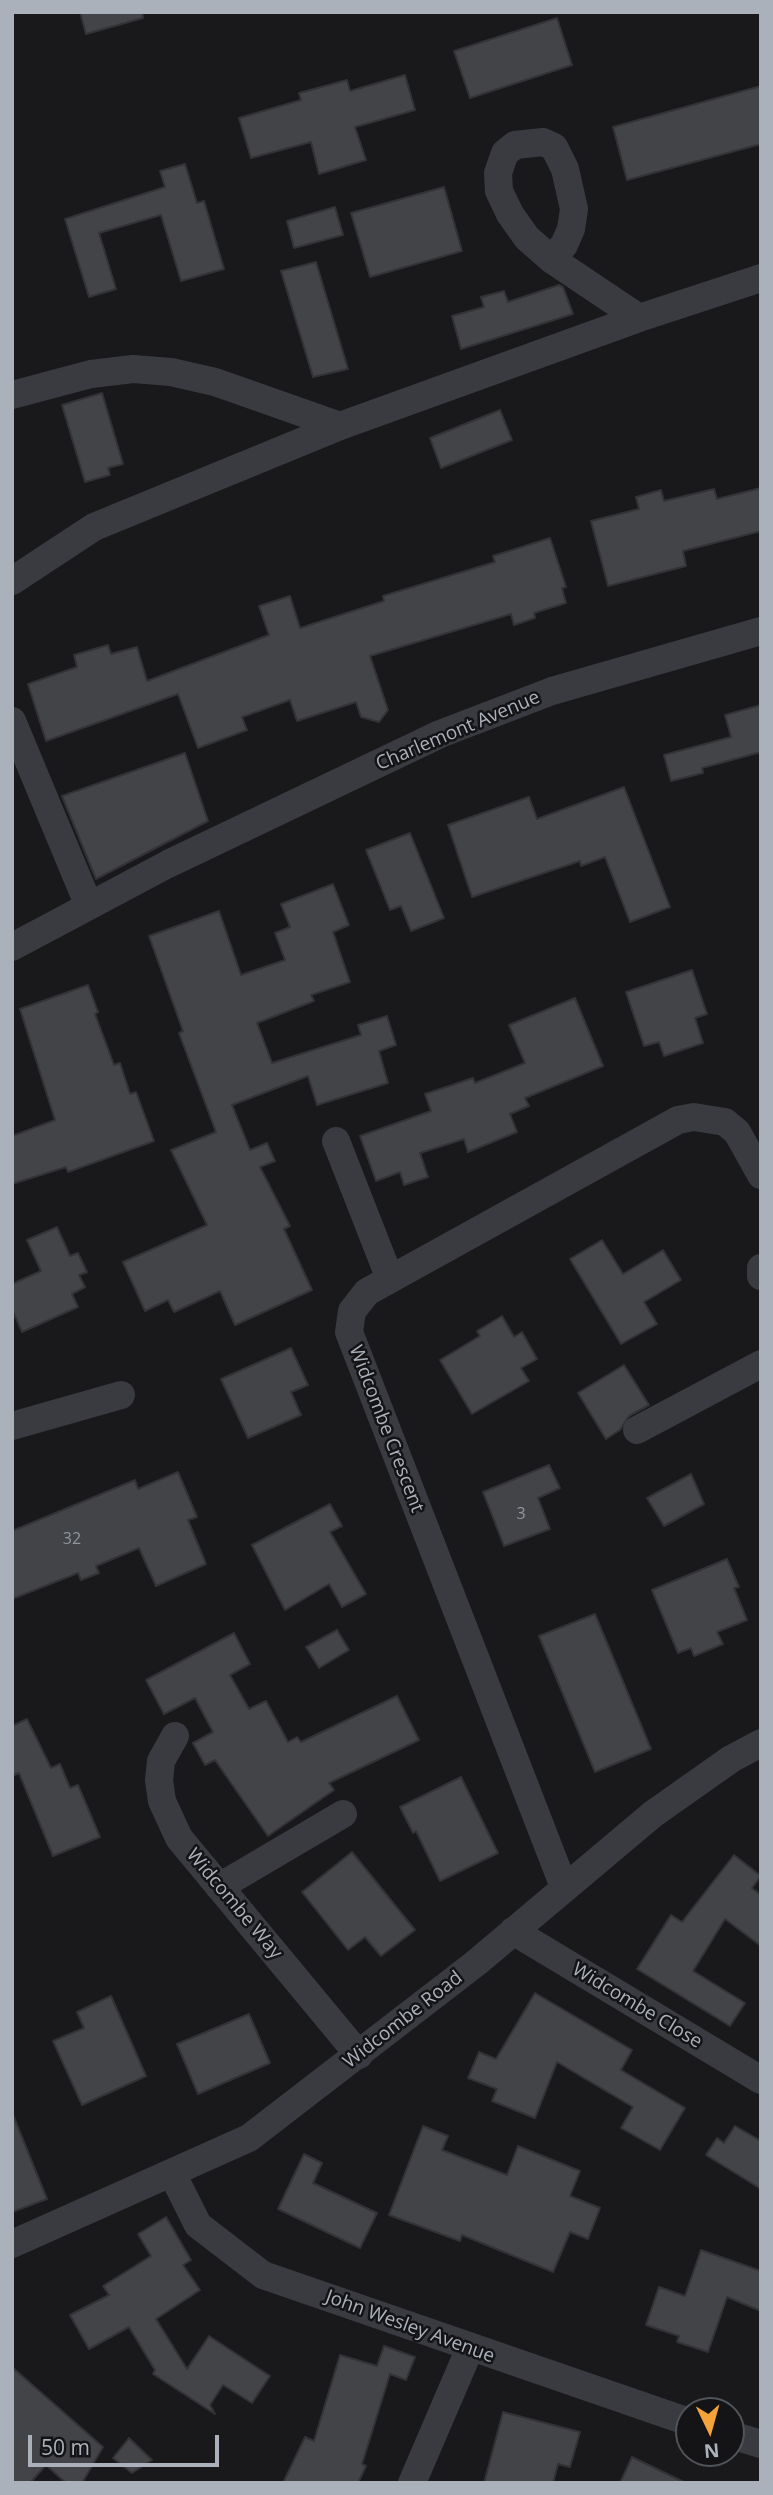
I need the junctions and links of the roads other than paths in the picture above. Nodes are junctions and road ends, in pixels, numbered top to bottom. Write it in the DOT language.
graph roads {
  1 [pos="551,259"];
  2 [pos="761,278"];
  3 [pos="639,318"];
  4 [pos="12,395"];
  5 [pos="340,426"];
  6 [pos="12,581"];
  7 [pos="761,631"];
  8 [pos="12,721"];
  9 [pos="89,906"];
  10 [pos="12,947"];
  11 [pos="336,1141"];
  12 [pos="761,1175"];
  13 [pos="761,1268"];
  14 [pos="761,1276"];
  15 [pos="390,1279"];
  16 [pos="761,1363"];
  17 [pos="121,1395"];
  18 [pos="12,1426"];
  19 [pos="637,1430"];
  20 [pos="175,1736"];
  21 [pos="761,1743"];
  22 [pos="343,1814"];
  23 [pos="219,1887"];
  24 [pos="564,1887"];
  25 [pos="513,1931"];
  26 [pos="359,2055"];
  27 [pos="761,2080"];
  28 [pos="173,2175"];
  29 [pos="12,2244"];
  30 [pos="470,2348"];
  31 [pos="675,2417"];
  32 [pos="412,2483"];
  1 -- 3 [label="street"];
  2 -- 3 [label="street"];
  3 -- 5 [label="street"];
  4 -- 5 [label="street"];
  5 -- 6 [label="street"];
  7 -- 9 [label="street, Charlemont Avenue"];
  8 -- 9 [label="street"];
  9 -- 10 [label="street, Charlemont Avenue"];
  11 -- 15 [label="street"];
  12 -- 15 [label="street, Widcombe Crescent"];
  13 -- 14 [label="street"];
  15 -- 24 [label="street, Widcombe Crescent"];
  16 -- 19 [label="street"];
  17 -- 18 [label="street"];
  20 -- 23 [label="street, Widcombe Way"];
  21 -- 24 [label="street, Widcombe Road"];
  22 -- 23 [label="street"];
  23 -- 26 [label="street, Widcombe Way"];
  24 -- 25 [label="street, Widcombe Road"];
  25 -- 26 [label="street, Widcombe Road"];
  25 -- 27 [label="street, Widcombe Close"];
  26 -- 28 [label="street, Widcombe Road"];
  28 -- 29 [label="street, Widcombe Road"];
  28 -- 30 [label="street, John Wesley Avenue"];
  30 -- 31 [label="street, John Wesley Avenue"];
  30 -- 32 [label="street"];
}
